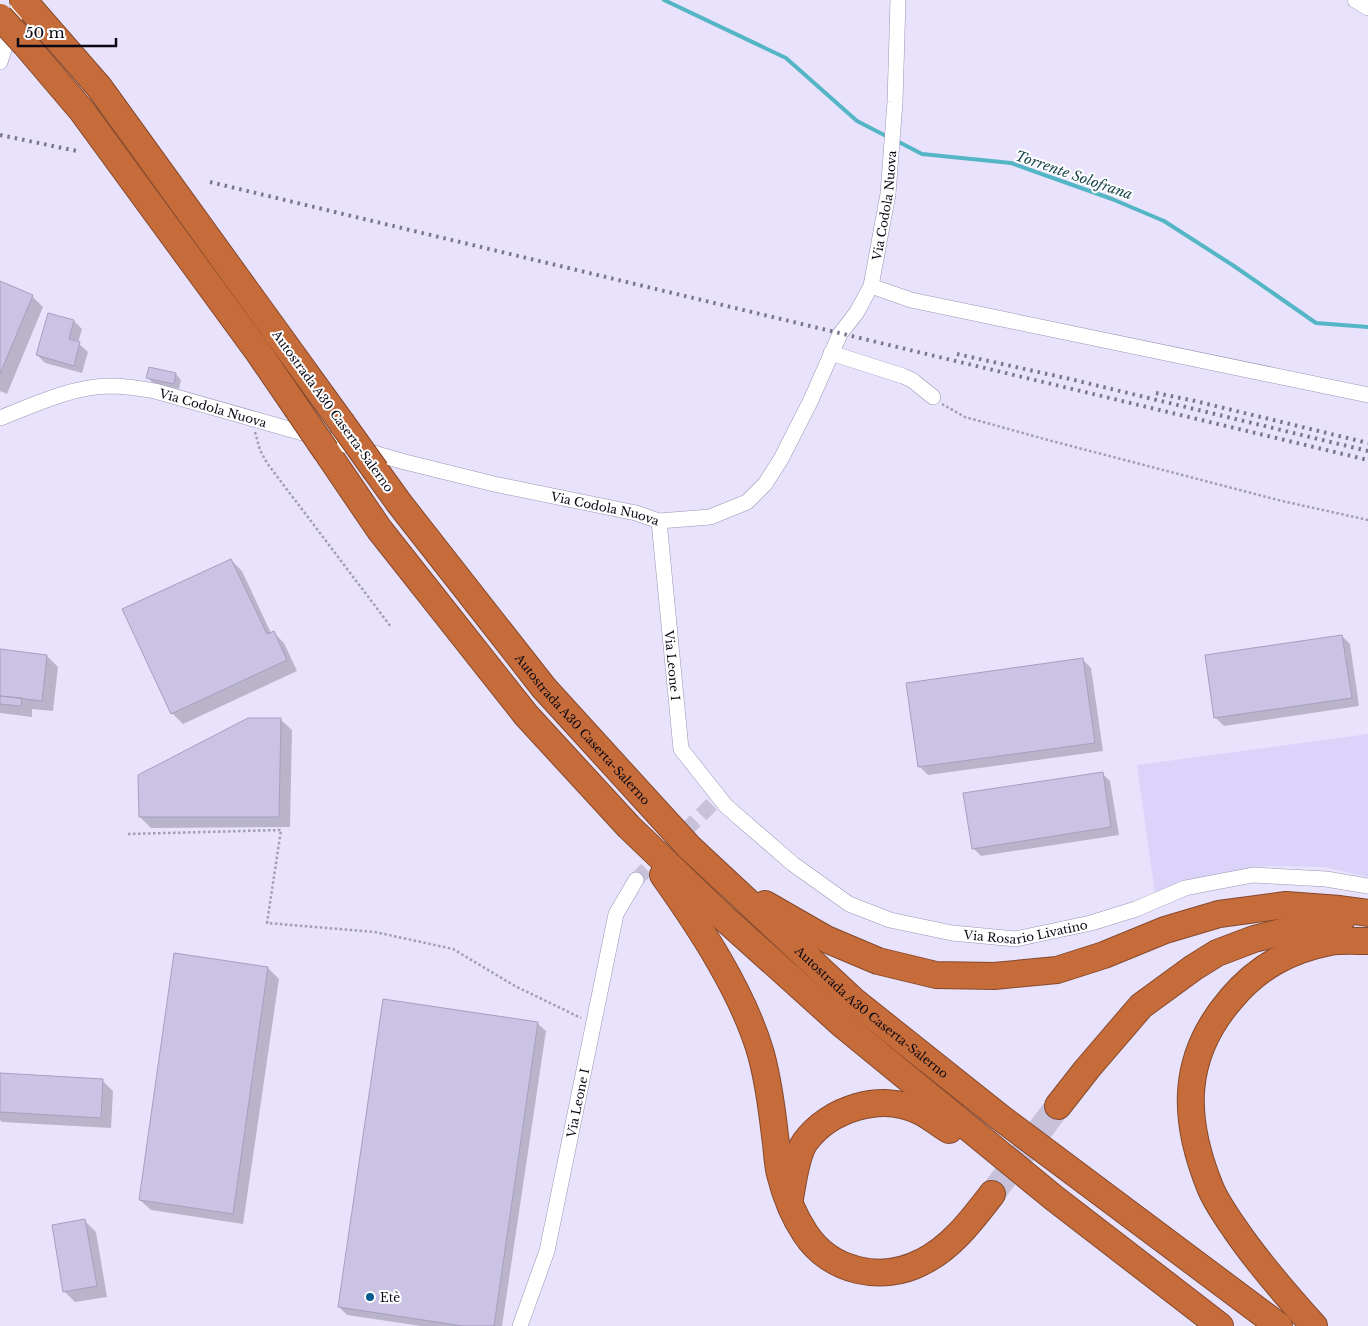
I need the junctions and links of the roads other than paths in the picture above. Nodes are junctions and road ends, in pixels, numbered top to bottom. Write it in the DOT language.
graph roads {
  1 [pos="898,0"];
  2 [pos="1355,0"];
  3 [pos="26,4"];
  4 [pos="1368,8"];
  5 [pos="0,17"];
  6 [pos="0,62"];
  7 [pos="871,286"];
  8 [pos="831,353"];
  9 [pos="1368,395"];
  10 [pos="933,397"];
  11 [pos="0,418"];
  12 [pos="659,521"];
  13 [pos="719,797"];
  14 [pos="629,827"];
  15 [pos="689,847"];
  16 [pos="636,880"];
  17 [pos="1368,886"];
  18 [pos="1368,913"];
  19 [pos="1368,918"];
  20 [pos="1299,928"];
  21 [pos="1368,933"];
  22 [pos="1368,941"];
  23 [pos="1058,1106"];
  24 [pos="992,1194"];
  25 [pos="1054,1198"];
  26 [pos="789,1202"];
  27 [pos="520,1326"];
  28 [pos="1220,1326"];
  29 [pos="1279,1326"];
  30 [pos="1314,1326"];
  1 -- 7 [label="street, Via Codola Nuova"];
  2 -- 4 [label="street"];
  3 -- 6 [label="street"];
  3 -- 15 [label="highway, Autostrada A30 Caserta-Salerno, bridge"];
  5 -- 14 [label="highway, Autostrada A30 Caserta-Salerno, bridge"];
  7 -- 8 [label="street, Via Codola Nuova"];
  7 -- 9 [label="street"];
  8 -- 10 [label="street"];
  8 -- 12 [label="street, Via Codola Nuova"];
  11 -- 12 [label="street, Via Codola Nuova"];
  12 -- 13 [label="street, Via Leone I"];
  13 -- 17 [label="street, Via Rosario Livatino"];
  14 -- 25 [label="highway, Autostrada A30 Caserta-Salerno"];
  14 -- 26 [label="highway"];
  15 -- 18 [label="highway"];
  15 -- 29 [label="highway, Autostrada A30 Caserta-Salerno"];
  16 -- 27 [label="street, Via Leone I"];
  19 -- 20 [label="highway"];
  20 -- 21 [label="highway"];
  20 -- 23 [label="highway"];
  22 -- 30 [label="highway"];
  24 -- 26 [label="highway"];
  25 -- 26 [label="highway"];
  25 -- 28 [label="highway, Autostrada A30 Caserta-Salerno"];
}
